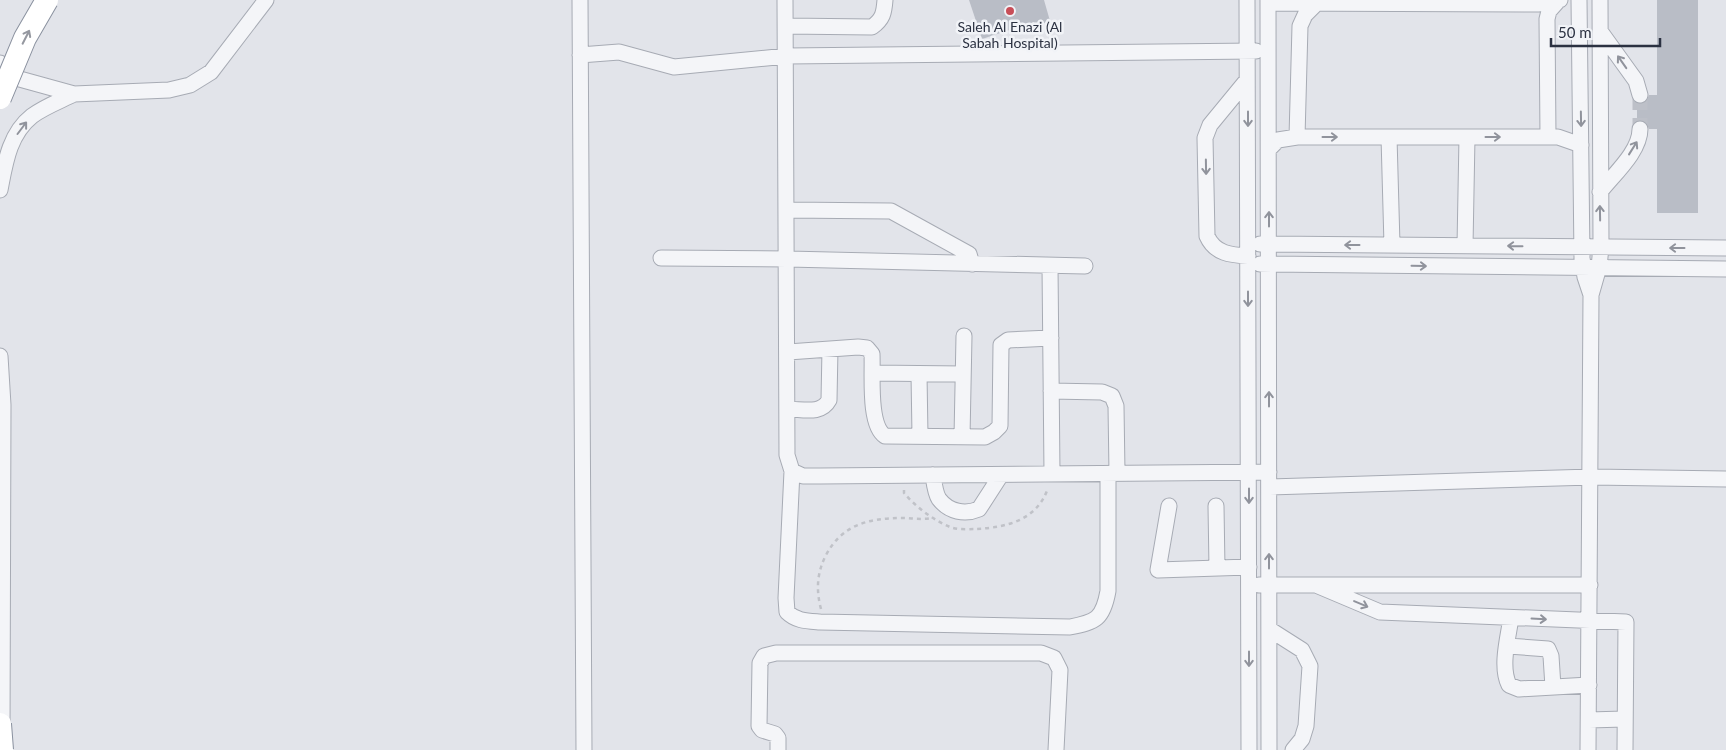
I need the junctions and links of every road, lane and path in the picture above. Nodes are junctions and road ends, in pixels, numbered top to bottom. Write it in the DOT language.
graph roads {
  1 [pos="47,0"];
  2 [pos="266,0"];
  3 [pos="580,0"];
  4 [pos="785,0"];
  5 [pos="885,0"];
  6 [pos="1248,0"];
  7 [pos="1579,0"];
  8 [pos="1600,0"];
  9 [pos="1559,1"];
  10 [pos="1268,2"];
  11 [pos="1378,2"];
  12 [pos="1470,2"];
  13 [pos="1316,4"];
  14 [pos="786,26"];
  15 [pos="1600,31"];
  16 [pos="1268,50"];
  17 [pos="1248,51"];
  18 [pos="580,55"];
  19 [pos="787,56"];
  20 [pos="1580,56"];
  21 [pos="1600,56"];
  22 [pos="0,63"];
  23 [pos="1247,80"];
  24 [pos="74,94"];
  25 [pos="1268,95"];
  26 [pos="1640,96"];
  27 [pos="1248,97"];
  28 [pos="0,98"];
  29 [pos="1580,98"];
  30 [pos="1600,98"];
  31 [pos="1640,129"];
  32 [pos="1297,137"];
  33 [pos="1389,137"];
  34 [pos="1467,137"];
  35 [pos="1548,137"];
  36 [pos="1581,145"];
  37 [pos="1268,149"];
  38 [pos="0,190"];
  39 [pos="1600,192"];
  40 [pos="788,210"];
  41 [pos="1269,244"];
  42 [pos="1392,245"];
  43 [pos="1465,246"];
  44 [pos="1581,247"];
  45 [pos="1601,247"];
  46 [pos="1722,248"];
  47 [pos="1248,255"];
  48 [pos="661,258"];
  49 [pos="788,258"];
  50 [pos="972,264"];
  51 [pos="1269,264"];
  52 [pos="1050,266"];
  53 [pos="1084,266"];
  54 [pos="1583,268"];
  55 [pos="1599,268"];
  56 [pos="1722,269"];
  57 [pos="1591,295"];
  58 [pos="1269,329"];
  59 [pos="1248,331"];
  60 [pos="964,336"];
  61 [pos="1051,338"];
  62 [pos="830,349"];
  63 [pos="788,352"];
  64 [pos="0,356"];
  65 [pos="873,373"];
  66 [pos="919,374"];
  67 [pos="963,374"];
  68 [pos="1051,391"];
  69 [pos="787,409"];
  70 [pos="920,436"];
  71 [pos="962,437"];
  72 [pos="792,471"];
  73 [pos="1249,472"];
  74 [pos="1269,472"];
  75 [pos="1112,473"];
  76 [pos="1001,474"];
  77 [pos="1052,474"];
  78 [pos="932,475"];
  79 [pos="1592,477"];
  80 [pos="1726,479"];
  81 [pos="1269,487"];
  82 [pos="1170,506"];
  83 [pos="1216,506"];
  84 [pos="934,518"];
  85 [pos="1249,567"];
  86 [pos="1217,568"];
  87 [pos="1249,585"];
  88 [pos="1269,585"];
  89 [pos="1316,585"];
  90 [pos="1590,585"];
  91 [pos="1511,618"];
  92 [pos="825,622"];
  93 [pos="1590,622"];
  94 [pos="1269,629"];
  95 [pos="1508,646"];
  96 [pos="1589,685"];
  97 [pos="1553,687"];
  98 [pos="1624,719"];
  99 [pos="1589,720"];
  100 [pos="0,724"];
  101 [pos="2,750"];
  102 [pos="584,750"];
  103 [pos="778,750"];
  104 [pos="1056,750"];
  105 [pos="1249,750"];
  106 [pos="1270,750"];
  107 [pos="1293,750"];
  108 [pos="1588,750"];
  109 [pos="1625,750"];
  28 -- 1 [label="highway, one-way, bridge"];
  2 -- 24 [label="street"];
  3 -- 18 [label="street"];
  4 -- 14 [label="street"];
  5 -- 14 [label="street"];
  6 -- 17 [label="street"];
  7 -- 20 [label="street"];
  8 -- 15 [label="street"];
  9 -- 12 [label="street"];
  9 -- 35 [label="street"];
  10 -- 13 [label="street"];
  10 -- 16 [label="street"];
  11 -- 12 [label="street"];
  11 -- 13 [label="street"];
  13 -- 32 [label="street"];
  14 -- 19 [label="street"];
  15 -- 21 [label="street"];
  26 -- 15 [label="street, one-way"];
  16 -- 17 [label="street"];
  16 -- 25 [label="street"];
  17 -- 19 [label="street"];
  17 -- 23 [label="street"];
  18 -- 19 [label="street"];
  18 -- 102 [label="street"];
  19 -- 40 [label="street"];
  20 -- 21 [label="street"];
  20 -- 29 [label="street"];
  21 -- 30 [label="street"];
  22 -- 24 [label="street"];
  23 -- 27 [label="street"];
  23 -- 47 [label="street, one-way"];
  38 -- 24 [label="street, one-way"];
  25 -- 27 [label="street"];
  25 -- 37 [label="street"];
  27 -- 47 [label="street, one-way"];
  29 -- 30 [label="street"];
  29 -- 36 [label="street, one-way"];
  30 -- 39 [label="street"];
  39 -- 31 [label="street, one-way"];
  32 -- 33 [label="street, one-way"];
  32 -- 37 [label="street"];
  33 -- 34 [label="street"];
  33 -- 42 [label="street"];
  34 -- 35 [label="street, one-way"];
  34 -- 43 [label="street"];
  35 -- 36 [label="street"];
  36 -- 44 [label="street"];
  41 -- 37 [label="street, one-way"];
  45 -- 39 [label="street, one-way"];
  40 -- 49 [label="street"];
  40 -- 50 [label="street"];
  42 -- 41 [label="street, one-way"];
  41 -- 47 [label="street"];
  41 -- 51 [label="street"];
  42 -- 43 [label="street"];
  44 -- 43 [label="street, one-way"];
  44 -- 45 [label="street"];
  44 -- 54 [label="street"];
  46 -- 45 [label="street, one-way"];
  45 -- 55 [label="street"];
  46 -- 56 [label="street"];
  47 -- 51 [label="street"];
  47 -- 59 [label="street, one-way"];
  48 -- 49 [label="street"];
  49 -- 50 [label="street"];
  49 -- 63 [label="street"];
  50 -- 52 [label="street"];
  51 -- 54 [label="street, one-way"];
  51 -- 58 [label="street"];
  52 -- 53 [label="street"];
  52 -- 61 [label="street"];
  54 -- 55 [label="street"];
  54 -- 57 [label="street"];
  55 -- 56 [label="street"];
  55 -- 57 [label="street"];
  57 -- 79 [label="street"];
  58 -- 59 [label="street"];
  74 -- 58 [label="street, one-way"];
  59 -- 73 [label="street"];
  60 -- 67 [label="street"];
  61 -- 68 [label="street"];
  61 -- 71 [label="street"];
  62 -- 63 [label="street"];
  62 -- 65 [label="street"];
  62 -- 69 [label="street"];
  63 -- 69 [label="street"];
  64 -- 101 [label="street"];
  65 -- 66 [label="street"];
  65 -- 70 [label="street"];
  66 -- 67 [label="street"];
  66 -- 70 [label="street"];
  67 -- 71 [label="street"];
  68 -- 75 [label="street"];
  68 -- 77 [label="street"];
  69 -- 72 [label="street"];
  70 -- 71 [label="street"];
  72 -- 78 [label="street"];
  72 -- 92 [label="street"];
  73 -- 74 [label="street"];
  73 -- 75 [label="street"];
  73 -- 85 [label="street, one-way"];
  74 -- 81 [label="street"];
  75 -- 77 [label="street"];
  75 -- 92 [label="street"];
  76 -- 77 [label="street"];
  76 -- 78 [label="street"];
  76 -- 78 [label="street"];
  79 -- 80 [label="street"];
  79 -- 81 [label="street"];
  79 -- 90 [label="street"];
  88 -- 81 [label="street, one-way"];
  82 -- 86 [label="street"];
  83 -- 86 [label="street"];
  84 -- 92 [label="path"];
  85 -- 86 [label="street"];
  85 -- 87 [label="street"];
  87 -- 88 [label="street"];
  87 -- 105 [label="street, one-way"];
  88 -- 89 [label="street"];
  88 -- 94 [label="street"];
  89 -- 90 [label="street"];
  89 -- 91 [label="street, one-way"];
  90 -- 93 [label="street"];
  91 -- 93 [label="street, one-way"];
  91 -- 95 [label="street"];
  93 -- 96 [label="street"];
  93 -- 98 [label="street"];
  94 -- 106 [label="street"];
  94 -- 107 [label="street"];
  95 -- 97 [label="street"];
  95 -- 97 [label="street"];
  96 -- 97 [label="street"];
  96 -- 99 [label="street"];
  98 -- 99 [label="street"];
  98 -- 109 [label="street"];
  99 -- 108 [label="street"];
  100 -- 101 [label="highway, bridge"];
  103 -- 104 [label="street"];
}
